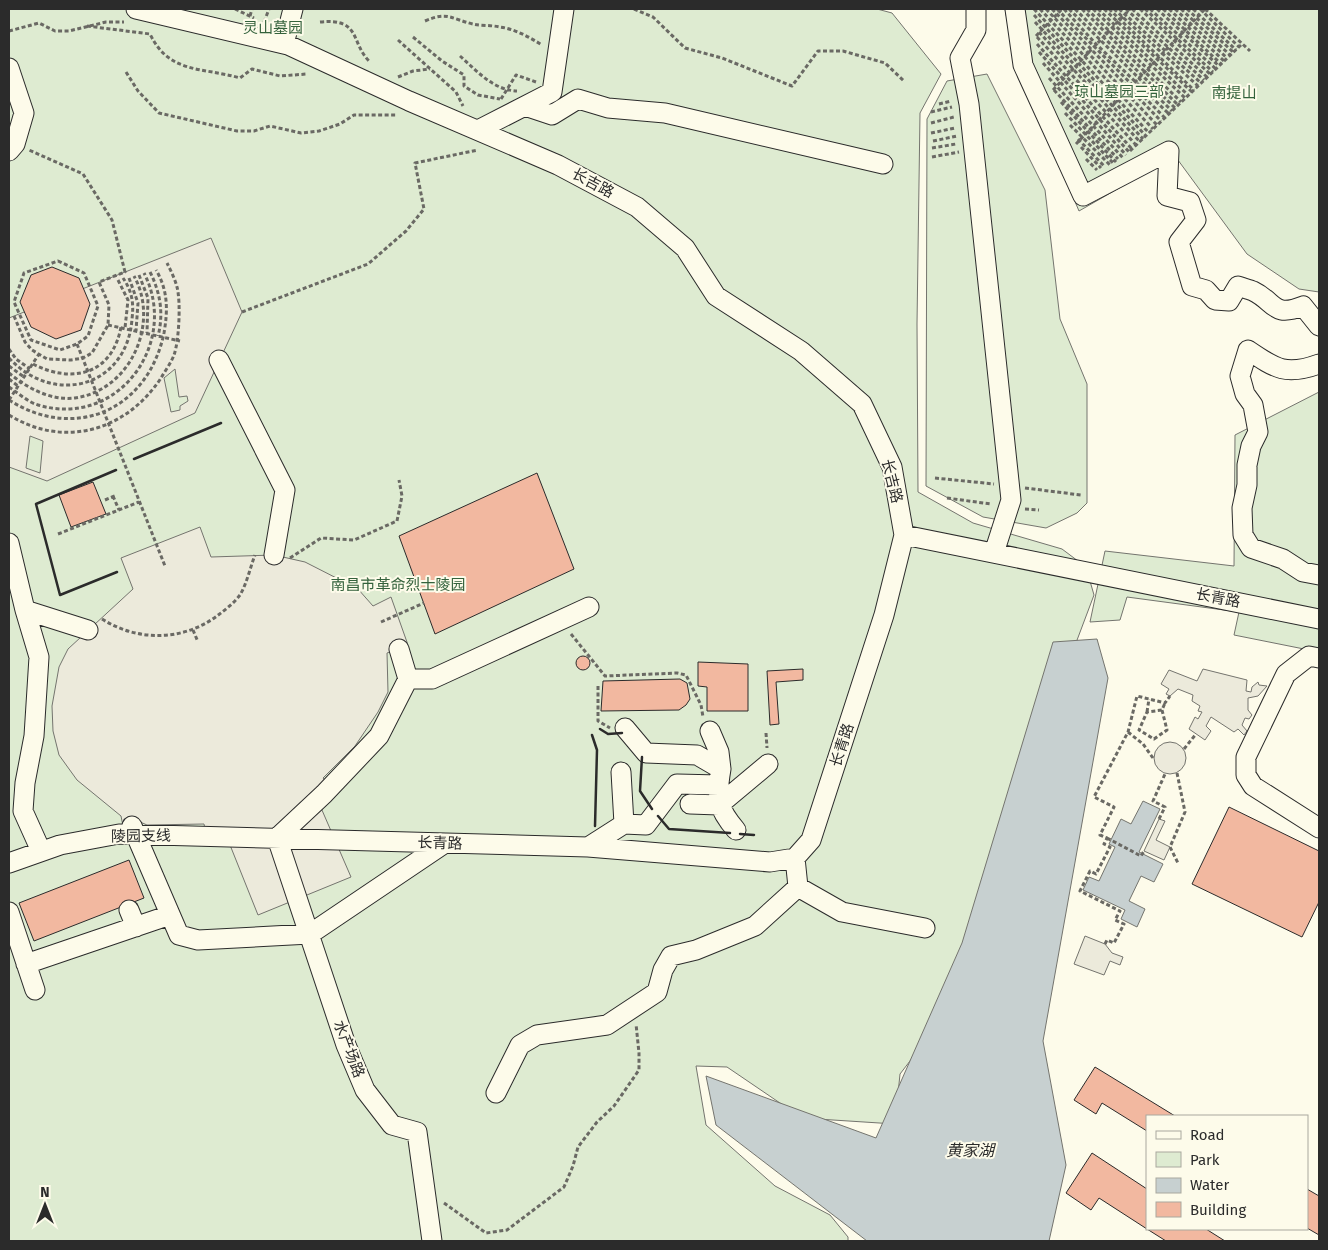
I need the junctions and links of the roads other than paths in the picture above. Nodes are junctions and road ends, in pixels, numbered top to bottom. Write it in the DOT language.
graph roads {
  1 [pos="293,9"];
  2 [pos="564,9"];
  3 [pos="976,9"];
  4 [pos="1021,12"];
  5 [pos="134,16"];
  6 [pos="284,44"];
  7 [pos="9,68"];
  8 [pos="525,99"];
  9 [pos="478,130"];
  10 [pos="11,146"];
  11 [pos="883,164"];
  12 [pos="1319,326"];
  13 [pos="219,360"];
  14 [pos="1319,364"];
  15 [pos="904,535"];
  16 [pos="9,543"];
  17 [pos="994,553"];
  18 [pos="282,557"];
  19 [pos="1319,575"];
  20 [pos="589,607"];
  21 [pos="25,610"];
  22 [pos="1319,618"];
  23 [pos="94,624"];
  24 [pos="399,648"];
  25 [pos="1319,658"];
  26 [pos="408,679"];
  27 [pos="625,728"];
  28 [pos="710,731"];
  29 [pos="768,764"];
  30 [pos="621,772"];
  31 [pos="720,777"];
  32 [pos="690,804"];
  33 [pos="719,805"];
  34 [pos="624,824"];
  35 [pos="1319,828"];
  36 [pos="133,830"];
  37 [pos="736,830"];
  38 [pos="277,838"];
  39 [pos="445,843"];
  40 [pos="588,847"];
  41 [pos="41,852"];
  42 [pos="795,858"];
  43 [pos="9,863"];
  44 [pos="798,887"];
  45 [pos="170,915"];
  46 [pos="15,920"];
  47 [pos="925,928"];
  48 [pos="310,934"];
  49 [pos="26,964"];
  50 [pos="35,990"];
  51 [pos="496,1093"];
  52 [pos="432,1241"];
  1 -- 6 [label="street"];
  2 -- 8 [label="street"];
  3 -- 17 [label="street"];
  4 -- 12 [label="street"];
  5 -- 6 [label="street, 长吉路"];
  6 -- 9 [label="street, 长吉路"];
  7 -- 10 [label="street"];
  8 -- 9 [label="street"];
  8 -- 11 [label="street"];
  9 -- 15 [label="street, 长吉路"];
  13 -- 18 [label="street"];
  14 -- 19 [label="street"];
  15 -- 17 [label="street, 长青路"];
  15 -- 42 [label="street, 长青路"];
  16 -- 21 [label="street"];
  17 -- 22 [label="street, 长青路"];
  20 -- 26 [label="street"];
  21 -- 23 [label="street"];
  21 -- 41 [label="street"];
  24 -- 26 [label="street"];
  25 -- 35 [label="street"];
  26 -- 38 [label="street"];
  27 -- 31 [label="street"];
  28 -- 31 [label="street"];
  29 -- 33 [label="street"];
  30 -- 34 [label="street"];
  31 -- 33 [label="street"];
  31 -- 34 [label="street"];
  32 -- 33 [label="street"];
  33 -- 37 [label="street"];
  34 -- 40 [label="street"];
  36 -- 38 [label="street, 陵园支线"];
  36 -- 41 [label="street, 陵园支线"];
  36 -- 45 [label="street"];
  38 -- 39 [label="street, 长青路"];
  38 -- 48 [label="street, 水产场路"];
  39 -- 40 [label="street, 长青路"];
  39 -- 48 [label="street"];
  40 -- 42 [label="street, 长青路"];
  41 -- 43 [label="street, 陵园支线"];
  42 -- 44 [label="street"];
  44 -- 47 [label="street"];
  44 -- 51 [label="street"];
  45 -- 48 [label="street"];
  45 -- 49 [label="street"];
  46 -- 49 [label="street"];
  48 -- 52 [label="street, 水产场路"];
  49 -- 50 [label="street"];
}
